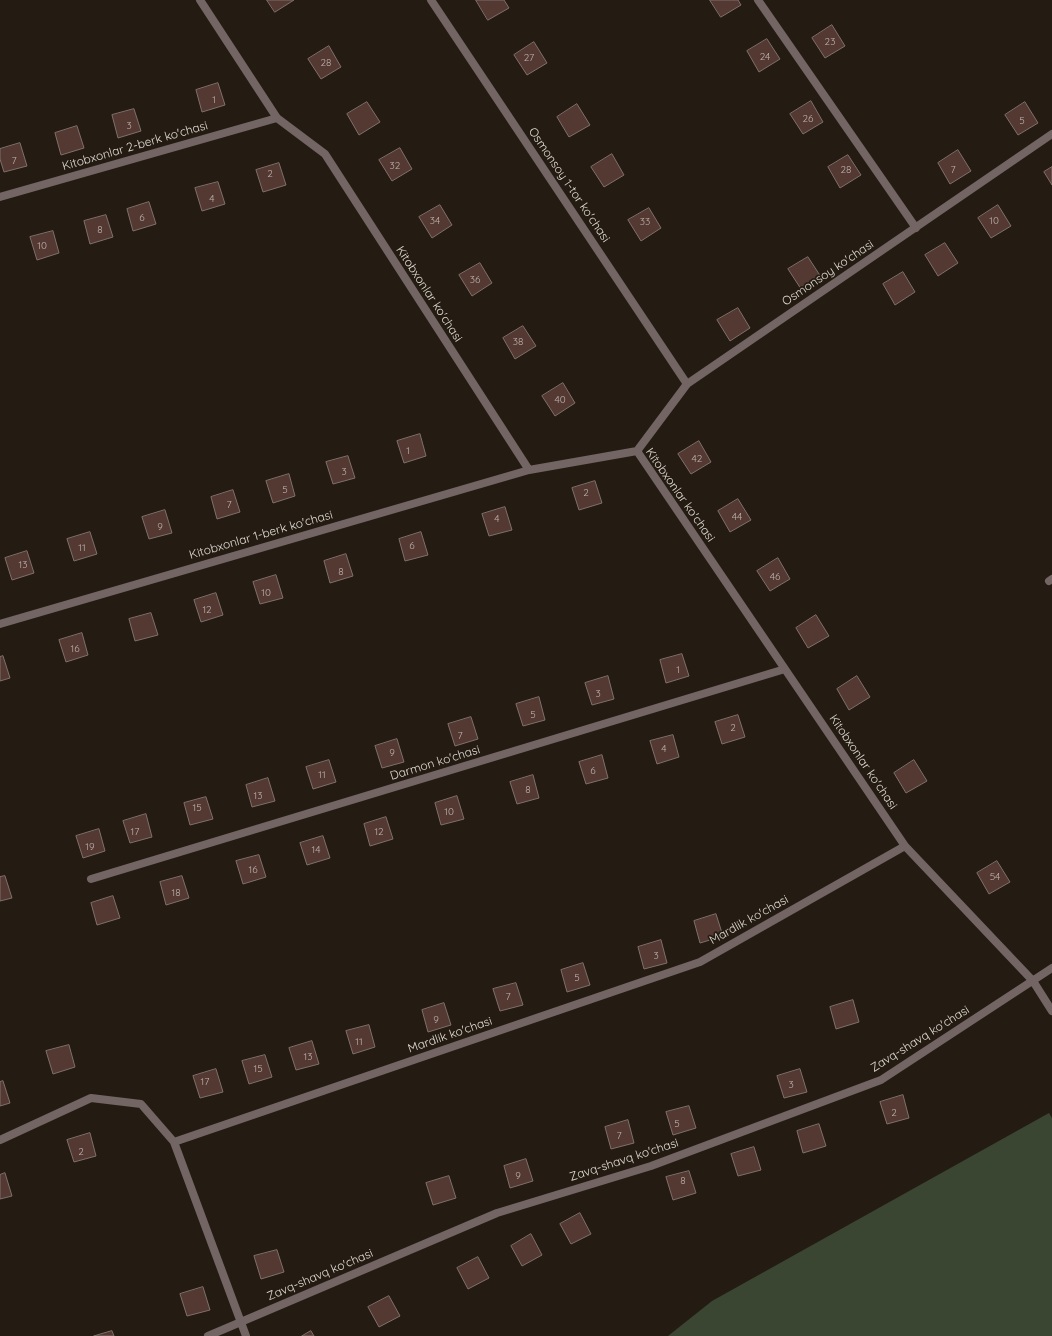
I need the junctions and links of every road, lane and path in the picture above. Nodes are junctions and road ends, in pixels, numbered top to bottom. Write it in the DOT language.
graph roads {
  1 [pos="200,0"];
  2 [pos="431,0"];
  3 [pos="758,0"];
  4 [pos="277,118"];
  5 [pos="1052,134"];
  6 [pos="0,197"];
  7 [pos="916,228"];
  8 [pos="687,384"];
  9 [pos="637,451"];
  10 [pos="529,470"];
  11 [pos="0,624"];
  12 [pos="785,669"];
  13 [pos="905,846"];
  14 [pos="92,879"];
  15 [pos="1052,968"];
  16 [pos="1033,981"];
  17 [pos="1052,1011"];
  18 [pos="0,1140"];
  19 [pos="174,1142"];
  20 [pos="240,1322"];
  21 [pos="208,1336"];
  22 [pos="246,1336"];
  1 -- 4 [label="street, Kitobxonlar ko'chasi"];
  2 -- 8 [label="street, Osmonsoy 1-tor ko'chasi"];
  3 -- 7 [label="street"];
  4 -- 6 [label="street, Kitobxonlar 2-berk ko'chasi"];
  4 -- 10 [label="street, Kitobxonlar ko'chasi"];
  5 -- 7 [label="street, Osmonsoy ko'chasi"];
  7 -- 8 [label="street, Osmonsoy ko'chasi"];
  8 -- 9 [label="street, Osmonsoy ko'chasi"];
  9 -- 10 [label="street, Kitobxonlar ko'chasi"];
  9 -- 12 [label="street, Kitobxonlar ko'chasi"];
  10 -- 11 [label="street, Kitobxonlar 1-berk ko'chasi"];
  12 -- 13 [label="street, Kitobxonlar ko'chasi"];
  12 -- 14 [label="street, Darmon ko'chasi"];
  13 -- 16 [label="street, Kitobxonlar ko'chasi"];
  13 -- 19 [label="street, Mardlik ko'chasi"];
  15 -- 16 [label="street, Zavq-shavq ko'chasi"];
  16 -- 17 [label="street, Kitobxonlar ko'chasi"];
  16 -- 20 [label="street, Zavq-shavq ko'chasi"];
  18 -- 19 [label="street"];
  19 -- 20 [label="street"];
  20 -- 21 [label="street, Zavq-shavq ko'chasi"];
  20 -- 22 [label="street"];
}
